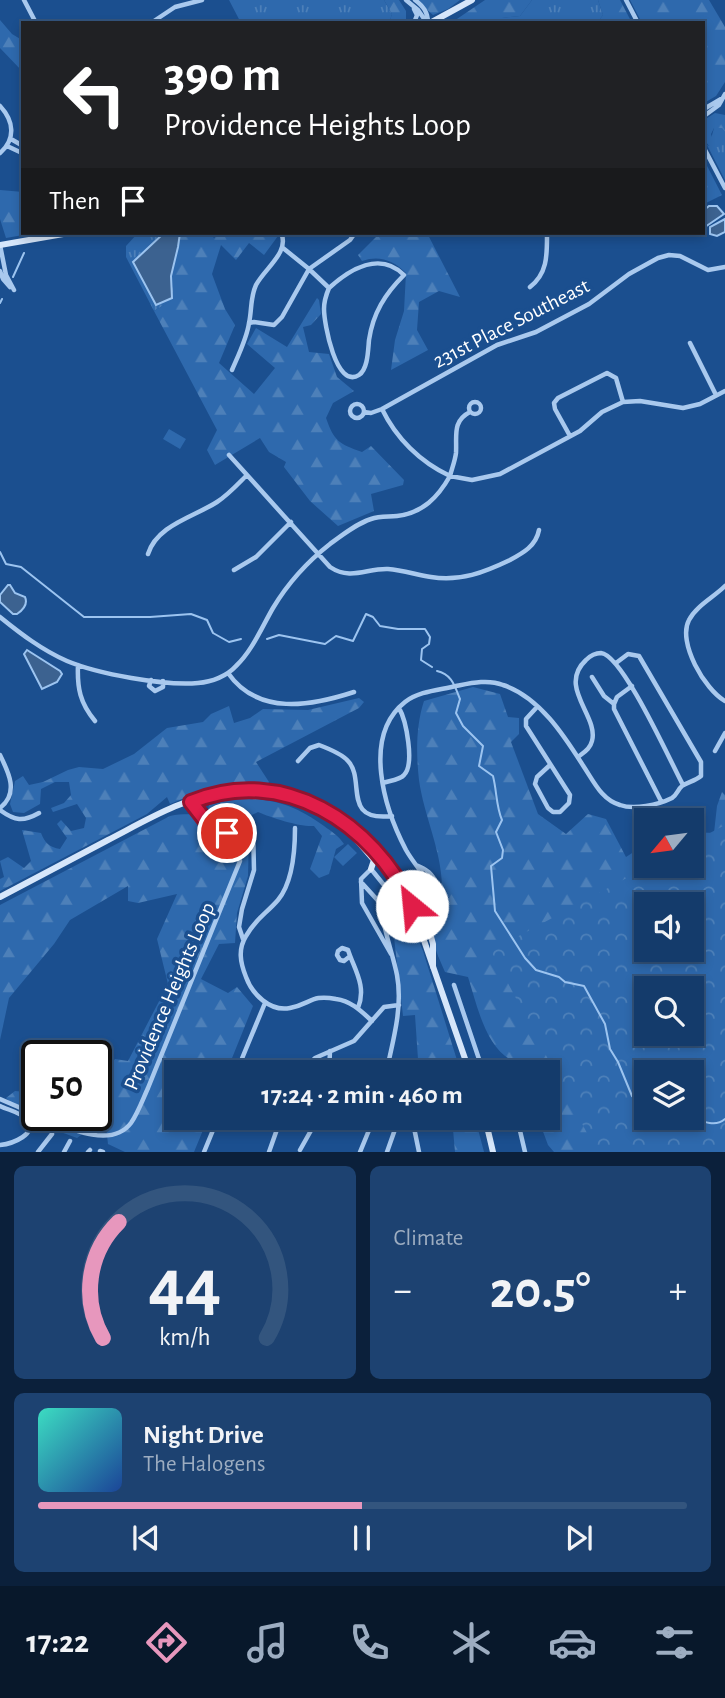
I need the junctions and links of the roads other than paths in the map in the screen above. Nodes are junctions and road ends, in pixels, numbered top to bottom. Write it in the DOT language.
graph roads {
  1 [pos="24,0"];
  2 [pos="202,0"];
  3 [pos="472,0"];
  4 [pos="626,0"];
  5 [pos="410,1"];
  6 [pos="181,2"];
  7 [pos="35,21"];
  8 [pos="154,21"];
  9 [pos="415,21"];
  10 [pos="426,21"];
  11 [pos="432,21"];
  12 [pos="637,21"];
  13 [pos="724,96"];
  14 [pos="0,106"];
  15 [pos="705,108"];
  16 [pos="705,115"];
  17 [pos="11,139"];
  18 [pos="21,145"];
  19 [pos="8,146"];
  20 [pos="705,150"];
  21 [pos="0,151"];
  22 [pos="21,153"];
  23 [pos="725,188"];
  24 [pos="56,235"];
  25 [pos="282,235"];
  26 [pos="353,235"];
  27 [pos="547,235"];
  28 [pos="0,244"];
  29 [pos="283,248"];
  30 [pos="725,267"];
  31 [pos="309,269"];
  32 [pos="0,271"];
  33 [pos="530,287"];
  34 [pos="329,288"];
  35 [pos="249,323"];
  36 [pos="690,343"];
  37 [pos="232,370"];
  38 [pos="725,391"];
  39 [pos="716,395"];
  40 [pos="623,402"];
  41 [pos="382,409"];
  42 [pos="364,412"];
  43 [pos="470,412"];
  44 [pos="570,436"];
  45 [pos="229,455"];
  46 [pos="246,476"];
  47 [pos="450,476"];
  48 [pos="291,522"];
  49 [pos="539,530"];
  50 [pos="148,554"];
  51 [pos="318,554"];
  52 [pos="234,570"];
  53 [pos="725,586"];
  54 [pos="0,617"];
  55 [pos="616,663"];
  56 [pos="78,665"];
  57 [pos="228,673"];
  58 [pos="592,677"];
  59 [pos="151,680"];
  60 [pos="163,681"];
  61 [pos="632,686"];
  62 [pos="354,692"];
  63 [pos="725,701"];
  64 [pos="614,704"];
  65 [pos="537,707"];
  66 [pos="399,708"];
  67 [pos="95,721"];
  68 [pos="725,733"];
  69 [pos="715,751"];
  70 [pos="0,755"];
  71 [pos="578,757"];
  72 [pos="298,761"];
  73 [pos="550,765"];
  74 [pos="383,783"];
  75 [pos="683,785"];
  76 [pos="661,801"];
  77 [pos="191,802"];
  78 [pos="0,809"];
  79 [pos="39,813"];
  80 [pos="392,816"];
  81 [pos="250,819"];
  82 [pos="295,828"];
  83 [pos="352,828"];
  84 [pos="371,869"];
  85 [pos="361,881"];
  86 [pos="392,895"];
  87 [pos="434,896"];
  88 [pos="0,897"];
  89 [pos="410,902"];
  90 [pos="393,904"];
  91 [pos="387,907"];
  92 [pos="244,939"];
  93 [pos="349,957"];
  94 [pos="393,958"];
  95 [pos="433,969"];
  96 [pos="454,985"];
  97 [pos="265,1003"];
  98 [pos="399,1005"];
  99 [pos="358,1009"];
  100 [pos="372,1021"];
  101 [pos="330,1051"];
  102 [pos="241,1060"];
  103 [pos="311,1060"];
  104 [pos="330,1060"];
  105 [pos="389,1060"];
  106 [pos="465,1060"];
  107 [pos="479,1060"];
  108 [pos="0,1099"];
  109 [pos="0,1106"];
  110 [pos="21,1108"];
  111 [pos="213,1130"];
  112 [pos="277,1130"];
  113 [pos="311,1130"];
  114 [pos="368,1130"];
  115 [pos="395,1130"];
  116 [pos="414,1130"];
  117 [pos="488,1130"];
  118 [pos="519,1130"];
  119 [pos="87,1131"];
  120 [pos="52,1134"];
  121 [pos="70,1141"];
  122 [pos="0,1145"];
  123 [pos="300,1150"];
  124 [pos="41,1151"];
  125 [pos="64,1152"];
  126 [pos="204,1152"];
  127 [pos="269,1152"];
  128 [pos="360,1152"];
  129 [pos="387,1152"];
  130 [pos="419,1152"];
  131 [pos="493,1152"];
  132 [pos="524,1152"];
  1 -- 7 [label="street"];
  2 -- 6 [label="street"];
  3 -- 11 [label="main road"];
  4 -- 12 [label="street"];
  5 -- 9 [label="street"];
  5 -- 10 [label="street"];
  6 -- 8 [label="street"];
  13 -- 15 [label="street"];
  13 -- 16 [label="street"];
  14 -- 17 [label="street"];
  17 -- 18 [label="street"];
  17 -- 19 [label="street"];
  19 -- 21 [label="street"];
  19 -- 22 [label="street"];
  20 -- 23 [label="street"];
  24 -- 28 [label="main road"];
  25 -- 29 [label="street"];
  26 -- 31 [label="street"];
  27 -- 33 [label="street"];
  28 -- 32 [label="street"];
  29 -- 31 [label="street"];
  29 -- 35 [label="street"];
  30 -- 41 [label="street, 231st Place Southeast"];
  31 -- 34 [label="street"];
  31 -- 35 [label="street"];
  34 -- 34 [label="street"];
  35 -- 37 [label="street"];
  36 -- 39 [label="street"];
  38 -- 39 [label="street"];
  39 -- 40 [label="street"];
  40 -- 44 [label="street"];
  40 -- 44 [label="street"];
  41 -- 42 [label="street, 231st Place Southeast"];
  41 -- 47 [label="street"];
  43 -- 47 [label="street"];
  44 -- 47 [label="street"];
  45 -- 46 [label="street"];
  46 -- 48 [label="street"];
  46 -- 50 [label="street"];
  47 -- 51 [label="street"];
  48 -- 51 [label="street"];
  48 -- 52 [label="street"];
  49 -- 51 [label="street"];
  51 -- 57 [label="street"];
  53 -- 63 [label="street"];
  54 -- 56 [label="street"];
  55 -- 61 [label="street"];
  55 -- 71 [label="street"];
  55 -- 75 [label="street"];
  56 -- 59 [label="street"];
  56 -- 67 [label="street"];
  57 -- 60 [label="street"];
  57 -- 62 [label="street"];
  58 -- 64 [label="street"];
  59 -- 60 [label="street"];
  59 -- 60 [label="street"];
  61 -- 64 [label="street"];
  61 -- 75 [label="street"];
  64 -- 76 [label="street"];
  65 -- 66 [label="street"];
  65 -- 71 [label="street"];
  65 -- 73 [label="street"];
  66 -- 74 [label="street"];
  66 -- 74 [label="street"];
  68 -- 69 [label="street"];
  70 -- 78 [label="street"];
  71 -- 76 [label="street"];
  72 -- 80 [label="street"];
  73 -- 73 [label="street"];
  74 -- 80 [label="street"];
  75 -- 76 [label="street"];
  77 -- 83 [label="main road"];
  77 -- 88 [label="main road"];
  77 -- 119 [label="street, Providence Heights Loop"];
  78 -- 79 [label="street"];
  80 -- 87 [label="street"];
  81 -- 92 [label="street"];
  82 -- 92 [label="street"];
  83 -- 84 [label="main road"];
  83 -- 89 [label="main road"];
  84 -- 85 [label="street"];
  84 -- 86 [label="street"];
  85 -- 91 [label="street"];
  85 -- 94 [label="street"];
  86 -- 89 [label="street"];
  86 -- 90 [label="street"];
  87 -- 89 [label="street"];
  87 -- 95 [label="main road"];
  89 -- 90 [label="street"];
  89 -- 95 [label="main road"];
  90 -- 91 [label="street"];
  91 -- 94 [label="street"];
  92 -- 97 [label="street"];
  93 -- 99 [label="street"];
  94 -- 98 [label="street"];
  95 -- 106 [label="main road"];
  96 -- 107 [label="street"];
  97 -- 99 [label="street"];
  97 -- 102 [label="street"];
  98 -- 100 [label="street"];
  98 -- 105 [label="street"];
  99 -- 100 [label="street"];
  100 -- 101 [label="street"];
  101 -- 103 [label="street"];
  101 -- 104 [label="street"];
  108 -- 110 [label="street, Providence Heights Loop"];
  109 -- 122 [label="street"];
  111 -- 126 [label="street"];
  112 -- 127 [label="street"];
  113 -- 123 [label="street"];
  114 -- 128 [label="street"];
  115 -- 129 [label="street"];
  116 -- 130 [label="street"];
  117 -- 131 [label="main road"];
  118 -- 132 [label="street"];
  120 -- 124 [label="street"];
  121 -- 125 [label="street"];
}
